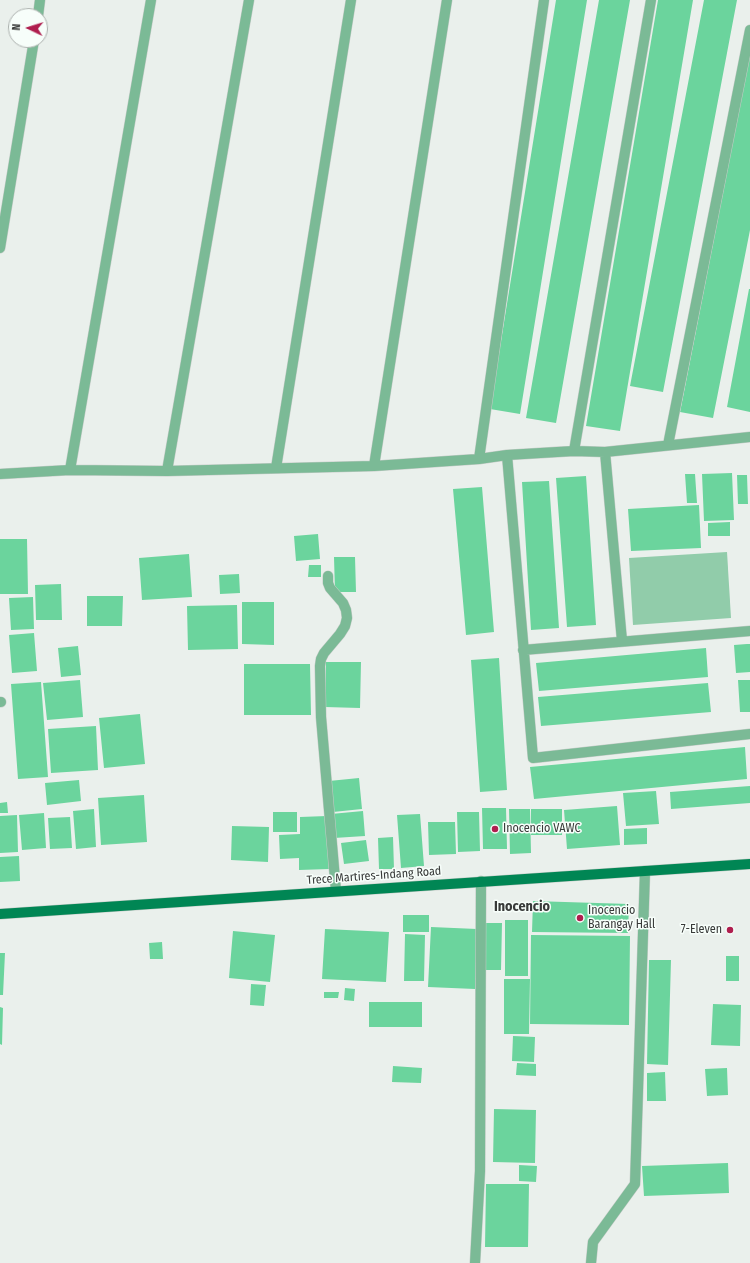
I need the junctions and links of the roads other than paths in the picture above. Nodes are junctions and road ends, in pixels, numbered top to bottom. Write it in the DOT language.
graph roads {
  1 [pos="151,0"];
  2 [pos="248,0"];
  3 [pos="351,0"];
  4 [pos="447,0"];
  5 [pos="544,0"];
  6 [pos="651,0"];
  7 [pos="750,30"];
  8 [pos="33,48"];
  9 [pos="0,248"];
  10 [pos="750,437"];
  11 [pos="668,445"];
  12 [pos="574,451"];
  13 [pos="605,452"];
  14 [pos="507,455"];
  15 [pos="478,459"];
  16 [pos="374,466"];
  17 [pos="276,468"];
  18 [pos="70,470"];
  19 [pos="167,471"];
  20 [pos="0,474"];
  21 [pos="328,576"];
  22 [pos="750,631"];
  23 [pos="622,641"];
  24 [pos="523,650"];
  25 [pos="750,734"];
  26 [pos="750,864"];
  27 [pos="645,871"];
  28 [pos="481,882"];
  29 [pos="336,891"];
  30 [pos="0,914"];
  31 [pos="475,1263"];
  32 [pos="592,1263"];
  1 -- 18 [label="street"];
  2 -- 19 [label="street"];
  3 -- 17 [label="street"];
  4 -- 16 [label="street"];
  5 -- 15 [label="street"];
  6 -- 12 [label="street"];
  7 -- 11 [label="street"];
  8 -- 9 [label="street"];
  10 -- 11 [label="street"];
  11 -- 13 [label="street"];
  12 -- 13 [label="street"];
  12 -- 14 [label="street"];
  13 -- 23 [label="street"];
  14 -- 15 [label="street"];
  14 -- 24 [label="street"];
  15 -- 16 [label="street"];
  16 -- 17 [label="street"];
  17 -- 19 [label="street"];
  18 -- 19 [label="street"];
  18 -- 20 [label="street"];
  21 -- 29 [label="street"];
  22 -- 23 [label="street"];
  23 -- 24 [label="street"];
  24 -- 25 [label="street"];
  26 -- 27 [label="main road, Trece Martires-Indang Road"];
  27 -- 28 [label="main road, Trece Martires-Indang Road"];
  27 -- 32 [label="street"];
  28 -- 29 [label="main road, Trece Martires-Indang Road"];
  28 -- 31 [label="street"];
  29 -- 30 [label="main road, Trece Martires-Indang Road"];
}
